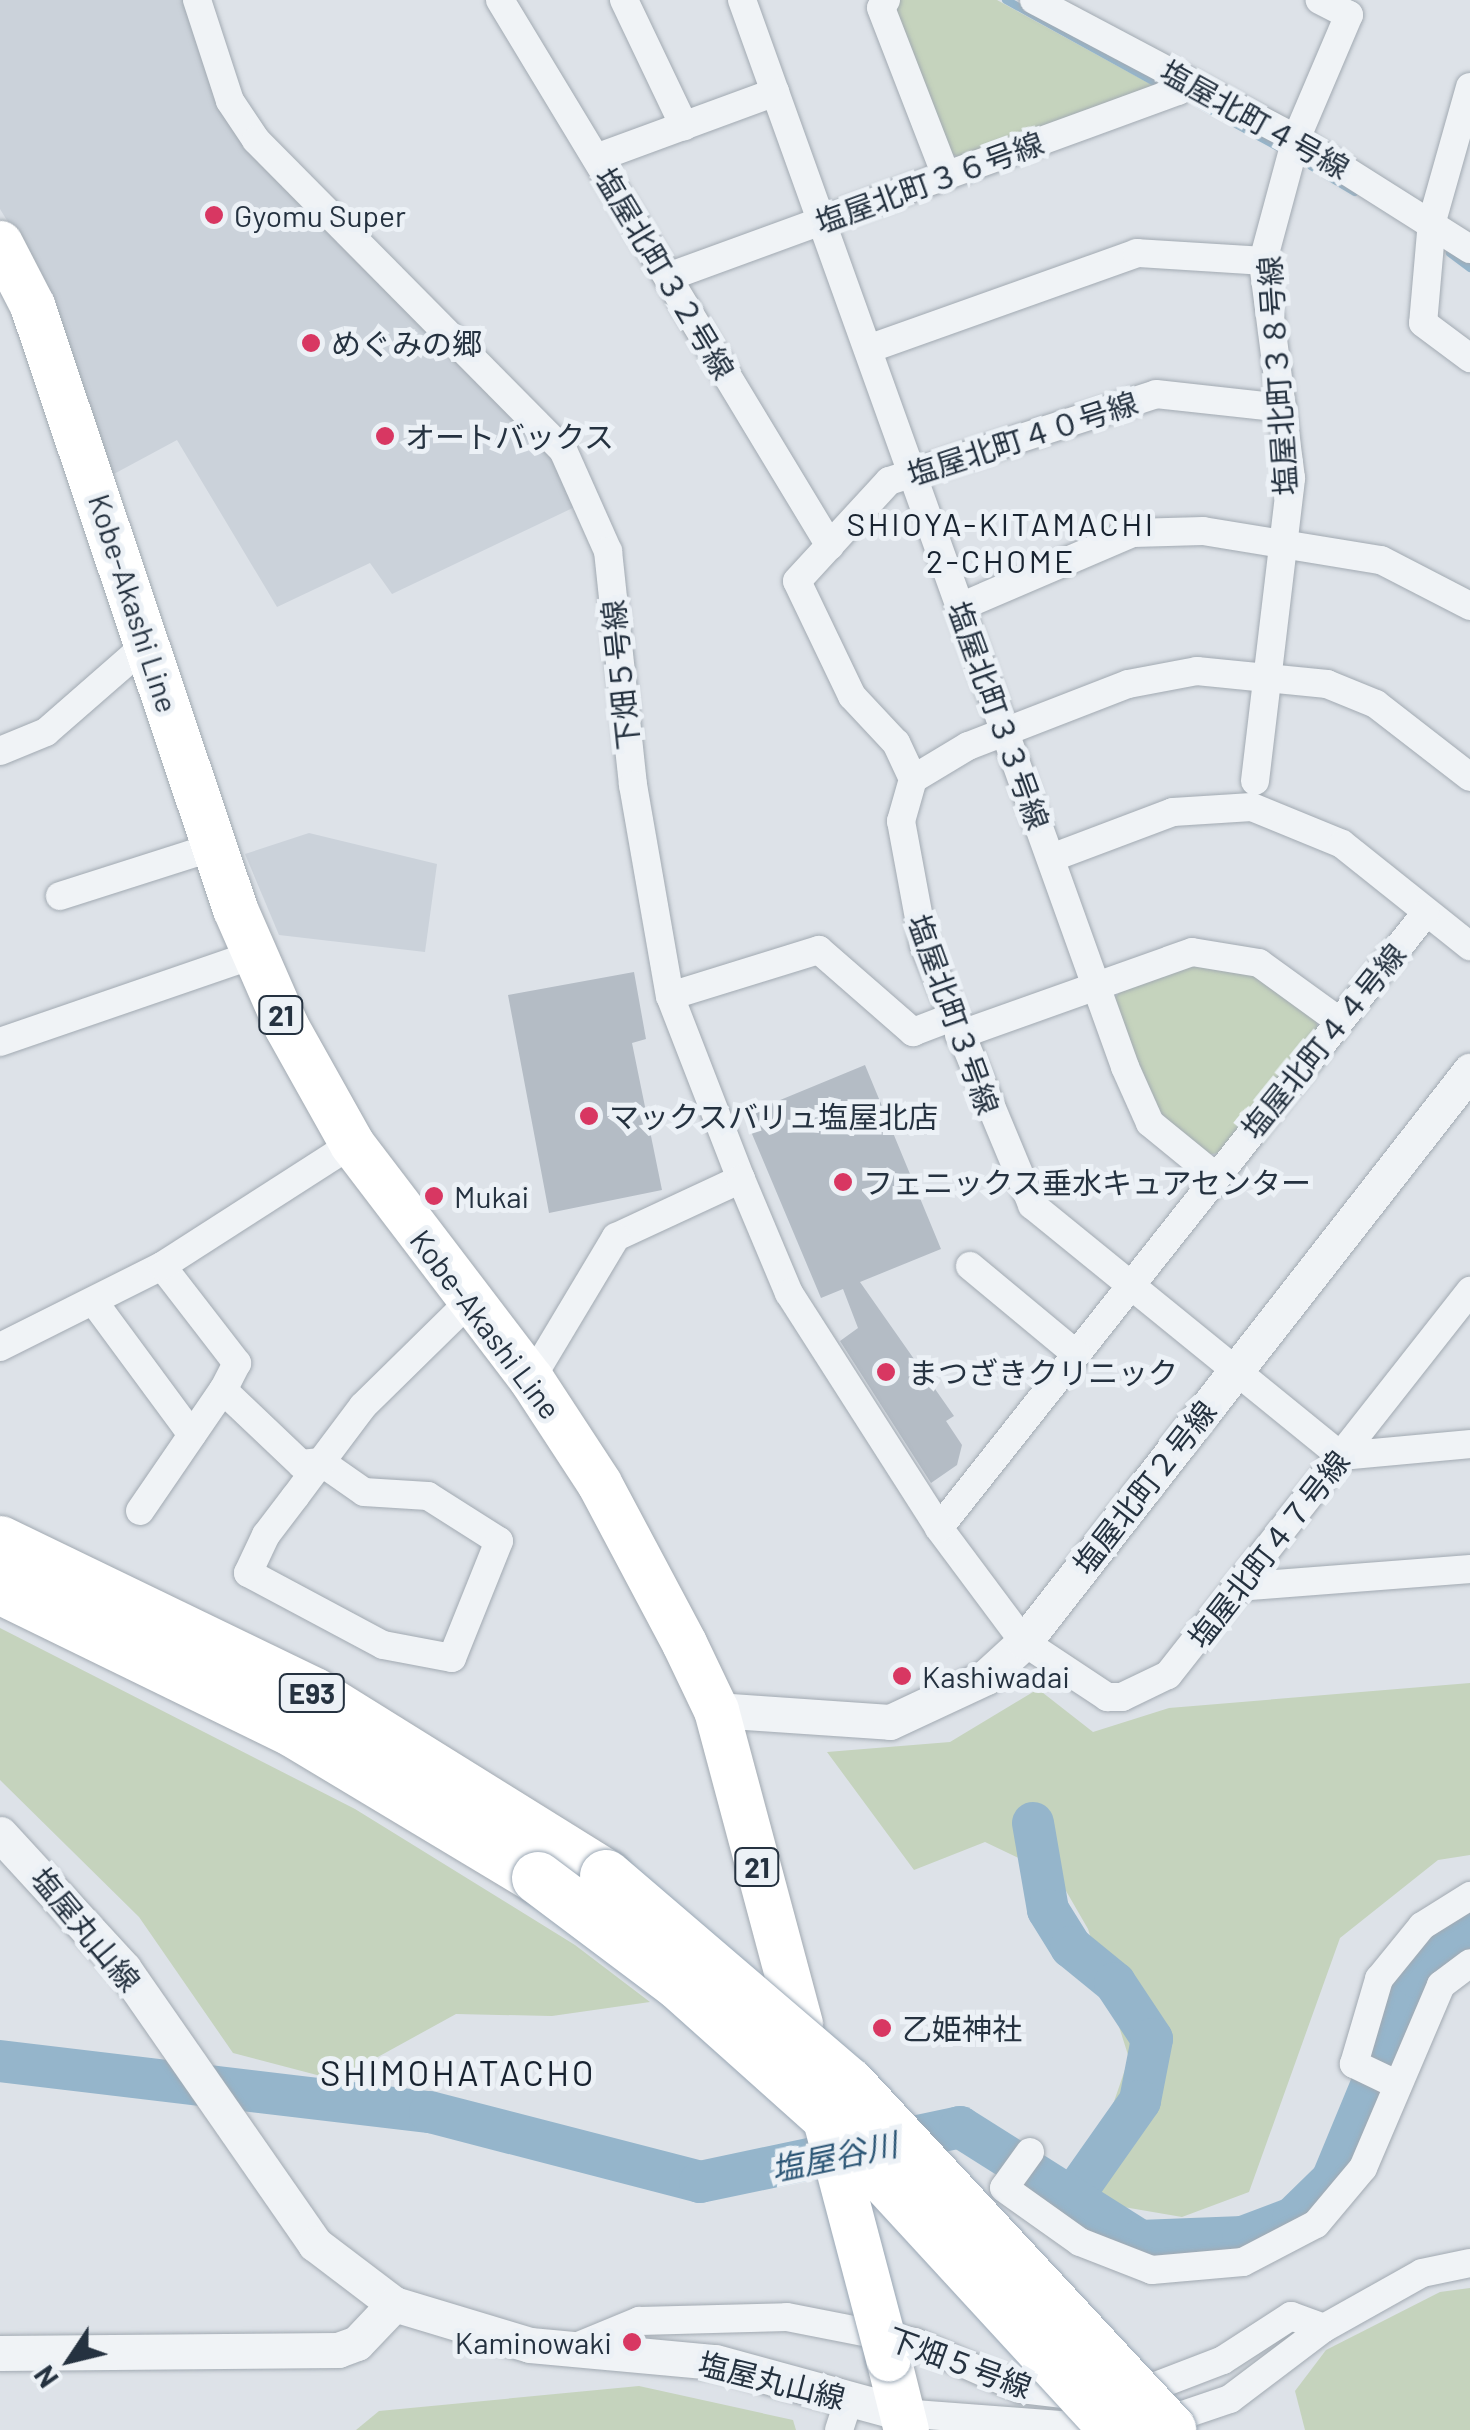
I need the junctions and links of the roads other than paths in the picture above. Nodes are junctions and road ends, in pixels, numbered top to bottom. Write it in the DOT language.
graph roads {
  1 [pos="197,0"];
  2 [pos="500,0"];
  3 [pos="624,0"];
  4 [pos="742,0"];
  5 [pos="886,0"];
  6 [pos="1034,0"];
  7 [pos="1320,0"];
  8 [pos="1353,8"];
  9 [pos="1183,79"];
  10 [pos="1469,90"];
  11 [pos="776,92"];
  12 [pos="684,126"];
  13 [pos="1296,139"];
  14 [pos="596,158"];
  15 [pos="946,176"];
  16 [pos="822,221"];
  17 [pos="1432,222"];
  18 [pos="0,243"];
  19 [pos="1470,249"];
  20 [pos="1263,261"];
  21 [pos="668,278"];
  22 [pos="868,349"];
  23 [pos="1470,358"];
  24 [pos="1282,408"];
  25 [pos="912,469"];
  26 [pos="830,546"];
  27 [pos="1282,548"];
  28 [pos="1470,606"];
  29 [pos="960,607"];
  30 [pos="147,644"];
  31 [pos="1270,676"];
  32 [pos="1006,732"];
  33 [pos="0,750"];
  34 [pos="1470,777"];
  35 [pos="913,779"];
  36 [pos="1254,781"];
  37 [pos="214,847"];
  38 [pos="1051,858"];
  39 [pos="60,896"];
  40 [pos="1425,914"];
  41 [pos="1470,946"];
  42 [pos="255,954"];
  43 [pos="1097,986"];
  44 [pos="670,996"];
  45 [pos="1339,1021"];
  46 [pos="956,1026"];
  47 [pos="0,1042"];
  48 [pos="1470,1071"];
  49 [pos="352,1144"];
  50 [pos="1215,1176"];
  51 [pos="741,1178"];
  52 [pos="162,1266"];
  53 [pos="970,1266"];
  54 [pos="1131,1285"];
  55 [pos="1469,1293"];
  56 [pos="470,1300"];
  57 [pos="94,1302"];
  58 [pos="0,1347"];
  59 [pos="1076,1354"];
  60 [pos="1235,1370"];
  61 [pos="531,1379"];
  62 [pos="224,1390"];
  63 [pos="192,1435"];
  64 [pos="1470,1444"];
  65 [pos="1341,1456"];
  66 [pos="322,1462"];
  67 [pos="140,1511"];
  68 [pos="939,1528"];
  69 [pos="0,1542"];
  70 [pos="1470,1570"];
  71 [pos="1238,1587"];
  72 [pos="0,1588"];
  73 [pos="1024,1642"];
  74 [pos="716,1710"];
  75 [pos="0,1834"];
  76 [pos="1470,1896"];
  77 [pos="1470,1963"];
  78 [pos="1398,2085"];
  79 [pos="1030,2152"];
  80 [pos="1470,2263"];
  81 [pos="394,2304"];
  82 [pos="1324,2328"];
  83 [pos="581,2346"];
  84 [pos="2,2358"];
  85 [pos="844,2414"];
  86 [pos="904,2422"];
  87 [pos="1116,2430"];
  88 [pos="1170,2430"];
  1 -- 44 [label="street, 下畑５号線"];
  2 -- 14 [label="street, 塩屋北町３２号線"];
  3 -- 12 [label="street"];
  4 -- 11 [label="street, 塩屋北町３３号線"];
  5 -- 15 [label="street"];
  6 -- 9 [label="street, 塩屋北町４号線"];
  7 -- 8 [label="street"];
  8 -- 13 [label="street, 塩屋北町３８号線"];
  9 -- 13 [label="street, 塩屋北町４号線"];
  9 -- 15 [label="street, 塩屋北町３６号線"];
  10 -- 17 [label="street"];
  11 -- 12 [label="street"];
  11 -- 16 [label="street, 塩屋北町３３号線"];
  12 -- 14 [label="street"];
  13 -- 17 [label="street, 塩屋北町４号線"];
  13 -- 20 [label="street, 塩屋北町３８号線"];
  14 -- 21 [label="street, 塩屋北町３２号線"];
  15 -- 16 [label="street, 塩屋北町３６号線"];
  16 -- 21 [label="street, 塩屋北町３６号線"];
  16 -- 22 [label="street, 塩屋北町３３号線"];
  17 -- 19 [label="street, 塩屋北町４号線"];
  17 -- 23 [label="street"];
  18 -- 30 [label="main road, Kobe-Akashi Line / 21"];
  20 -- 22 [label="street"];
  20 -- 24 [label="street, 塩屋北町３８号線"];
  21 -- 26 [label="street, 塩屋北町３２号線"];
  22 -- 25 [label="street, 塩屋北町３３号線"];
  24 -- 25 [label="street, 塩屋北町４０号線"];
  24 -- 27 [label="street, 塩屋北町３８号線"];
  25 -- 26 [label="street, 塩屋北町４０号線"];
  25 -- 29 [label="street, 塩屋北町３３号線"];
  26 -- 35 [label="street, 塩屋北町４０号線"];
  27 -- 28 [label="street"];
  27 -- 29 [label="street"];
  27 -- 31 [label="street, 塩屋北町３８号線"];
  29 -- 32 [label="street, 塩屋北町３３号線"];
  30 -- 33 [label="street"];
  30 -- 37 [label="main road, Kobe-Akashi Line / 21"];
  31 -- 32 [label="street"];
  31 -- 34 [label="street"];
  31 -- 36 [label="street, 塩屋北町３８号線"];
  32 -- 35 [label="street"];
  32 -- 38 [label="street, 塩屋北町３３号線"];
  35 -- 46 [label="street, 塩屋北町３号線"];
  37 -- 39 [label="street"];
  37 -- 42 [label="main road, Kobe-Akashi Line / 21"];
  38 -- 40 [label="street"];
  38 -- 43 [label="street, 塩屋北町３３号線"];
  40 -- 41 [label="street"];
  40 -- 45 [label="street, 塩屋北町４４号線"];
  42 -- 47 [label="street"];
  42 -- 49 [label="main road, Kobe-Akashi Line / 21"];
  43 -- 45 [label="street"];
  43 -- 46 [label="street"];
  43 -- 50 [label="street, 塩屋北町３３号線"];
  44 -- 46 [label="street"];
  44 -- 51 [label="street, 下畑５号線"];
  45 -- 50 [label="street, 塩屋北町４４号線"];
  46 -- 54 [label="street, 塩屋北町３号線"];
  48 -- 60 [label="street, 塩屋北町２号線"];
  49 -- 52 [label="street"];
  49 -- 56 [label="main road, Kobe-Akashi Line / 21"];
  50 -- 54 [label="street, 塩屋北町４４号線"];
  51 -- 61 [label="street"];
  51 -- 68 [label="street, 下畑５号線"];
  52 -- 57 [label="street"];
  52 -- 62 [label="street"];
  53 -- 59 [label="street"];
  54 -- 59 [label="street, 塩屋北町４４号線"];
  54 -- 60 [label="street, 塩屋北町３号線"];
  55 -- 65 [label="street, 塩屋北町４７号線"];
  56 -- 61 [label="main road, Kobe-Akashi Line / 21"];
  56 -- 66 [label="street"];
  57 -- 58 [label="street"];
  57 -- 63 [label="street"];
  59 -- 68 [label="street, 塩屋北町４４号線"];
  60 -- 65 [label="street, 塩屋北町３号線"];
  60 -- 73 [label="street, 塩屋北町２号線"];
  61 -- 74 [label="main road, Kobe-Akashi Line / 21"];
  62 -- 63 [label="street"];
  62 -- 66 [label="street"];
  63 -- 67 [label="street"];
  64 -- 65 [label="street"];
  65 -- 71 [label="street, 塩屋北町４７号線"];
  66 -- 66 [label="street"];
  68 -- 73 [label="street"];
  69 -- 88 [label="highway, E93, bridge"];
  70 -- 71 [label="street"];
  71 -- 73 [label="street, 塩屋北町４７号線"];
  72 -- 87 [label="highway, E93, bridge"];
  73 -- 74 [label="street, 塩屋北町２号線"];
  74 -- 86 [label="main road, Kobe-Akashi Line / 21, bridge"];
  75 -- 81 [label="street, 塩屋丸山線"];
  76 -- 78 [label="street"];
  77 -- 78 [label="street"];
  78 -- 79 [label="street"];
  80 -- 82 [label="street, 塩屋丸山線"];
  81 -- 83 [label="street, 塩屋丸山線"];
  81 -- 84 [label="street"];
  82 -- 83 [label="street, 下畑５号線"];
  82 -- 86 [label="street, 塩屋丸山線"];
  83 -- 85 [label="street, 塩屋丸山線"];
  85 -- 86 [label="street, 塩屋丸山線"];
}
